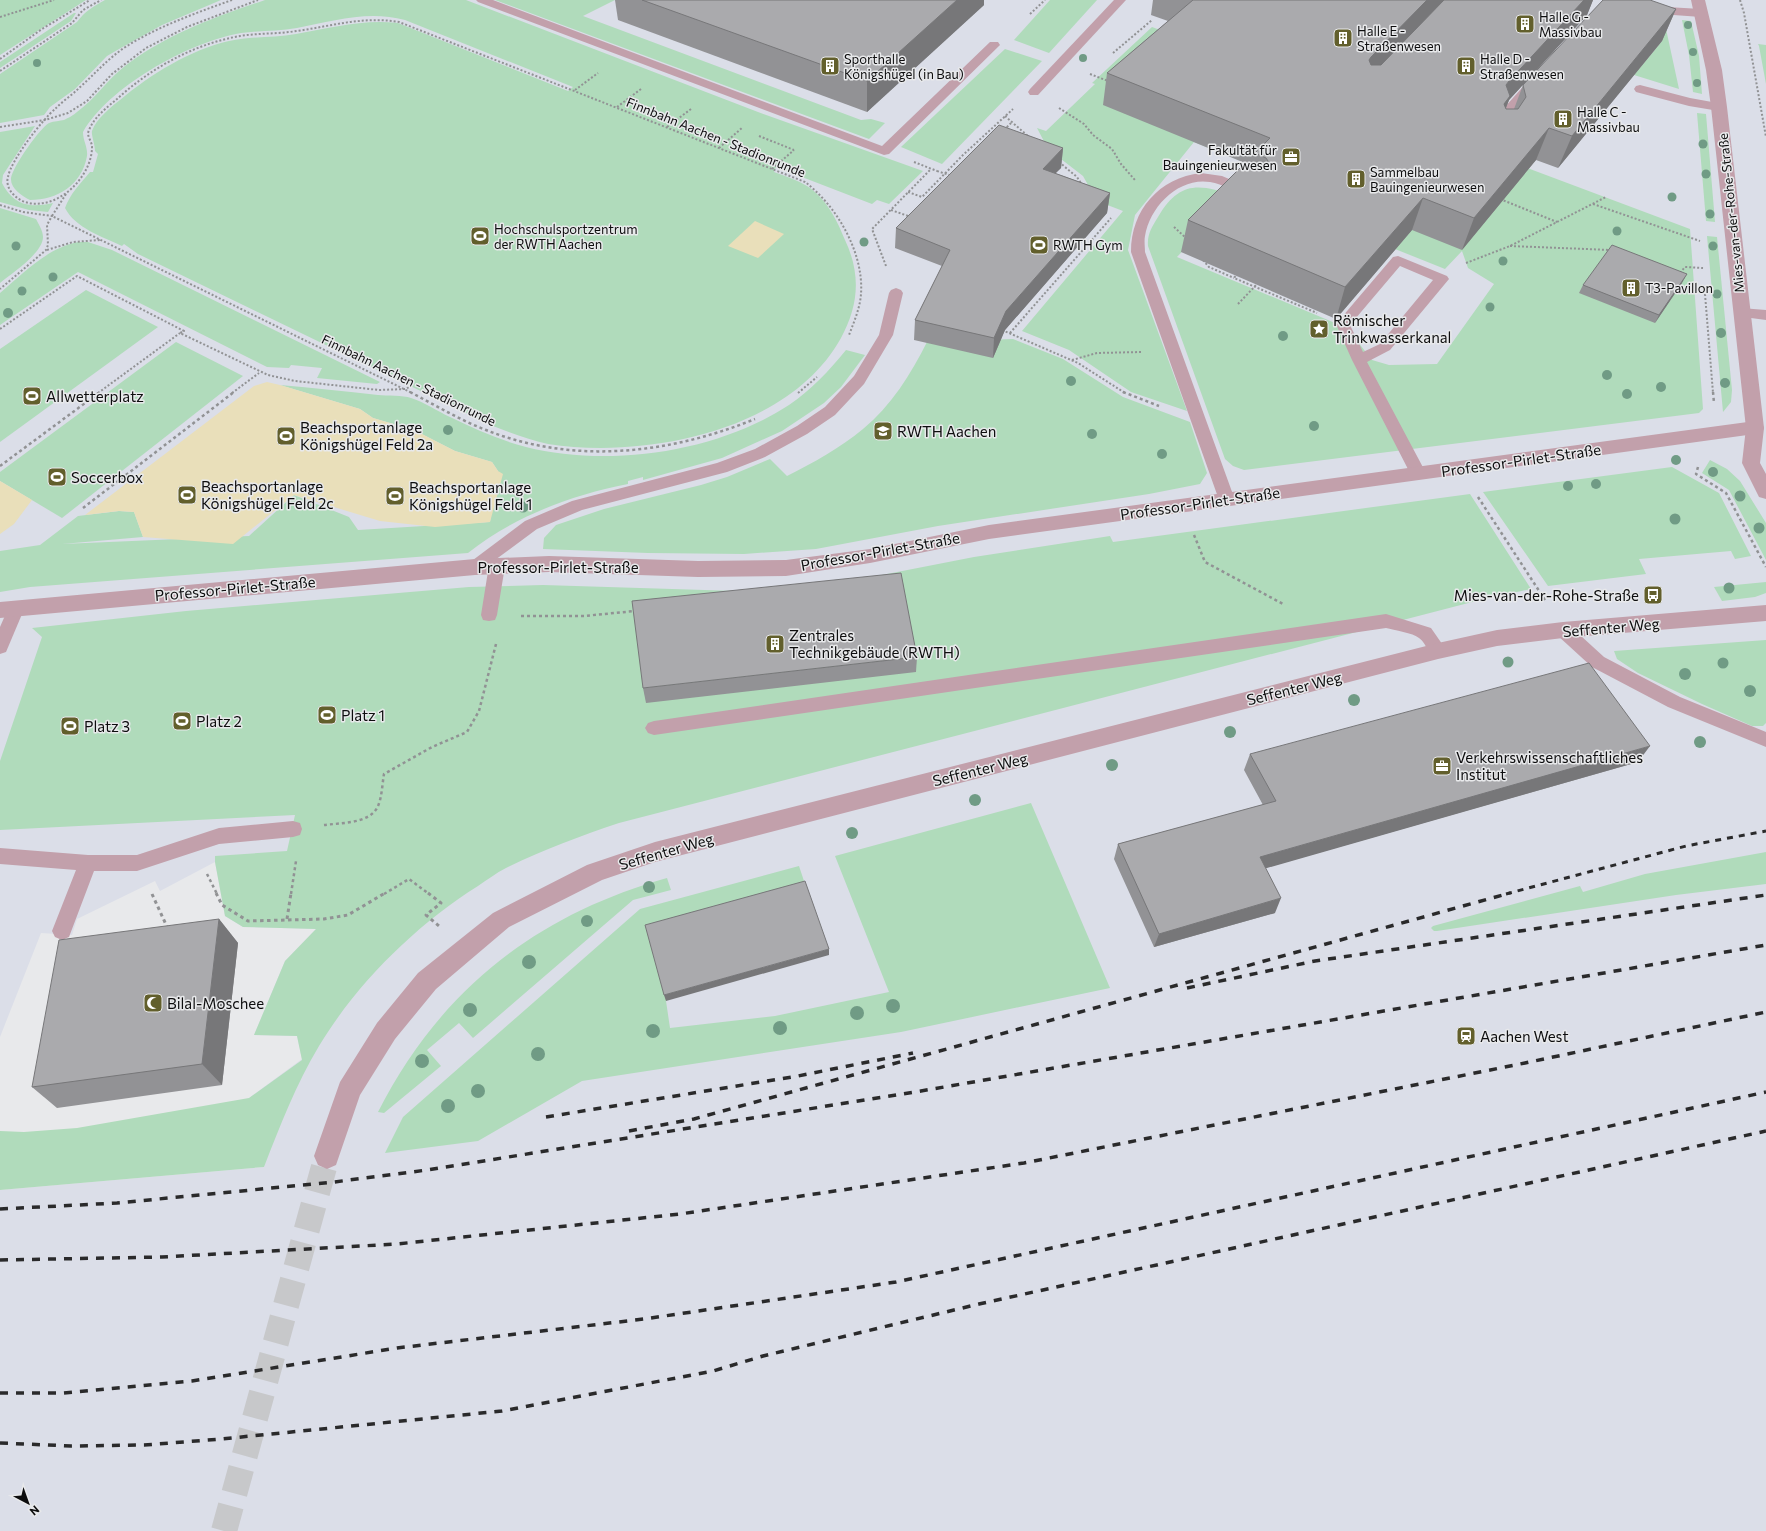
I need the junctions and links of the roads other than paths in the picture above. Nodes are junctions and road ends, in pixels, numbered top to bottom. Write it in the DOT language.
graph roads {
  1 [pos="482,0"];
  2 [pos="1120,0"];
  3 [pos="1700,6"];
  4 [pos="1635,10"];
  5 [pos="994,45"];
  6 [pos="1539,77"];
  7 [pos="1640,89"];
  8 [pos="1034,92"];
  9 [pos="1719,107"];
  10 [pos="1499,137"];
  11 [pos="1252,194"];
  12 [pos="896,293"];
  13 [pos="1741,313"];
  14 [pos="1766,315"];
  15 [pos="1359,360"];
  16 [pos="1760,433"];
  17 [pos="1418,473"];
  18 [pos="1766,492"];
  19 [pos="1227,500"];
  20 [pos="497,566"];
  21 [pos="475,567"];
  22 [pos="9,608"];
  23 [pos="1766,613"];
  24 [pos="489,615"];
  25 [pos="1563,630"];
  26 [pos="0,647"];
  27 [pos="1438,651"];
  28 [pos="654,728"];
  29 [pos="1766,740"];
  30 [pos="292,829"];
  31 [pos="0,856"];
  32 [pos="88,863"];
  33 [pos="62,931"];
  34 [pos="327,1156"];
  1 -- 5 [label="lane"];
  2 -- 8 [label="lane"];
  3 -- 4 [label="lane"];
  3 -- 9 [label="street, Mies-van-der-Rohe-Straße"];
  6 -- 10 [label="lane"];
  7 -- 9 [label="lane"];
  9 -- 13 [label="street, Mies-van-der-Rohe-Straße"];
  11 -- 19 [label="lane"];
  12 -- 21 [label="lane"];
  13 -- 14 [label="lane"];
  13 -- 16 [label="street, Mies-van-der-Rohe-Straße"];
  15 -- 15 [label="lane"];
  15 -- 17 [label="lane"];
  16 -- 17 [label="street, Professor-Pirlet-Straße"];
  16 -- 18 [label="street, Mies-van-der-Rohe-Straße"];
  17 -- 19 [label="street, Professor-Pirlet-Straße"];
  19 -- 20 [label="street, Professor-Pirlet-Straße"];
  20 -- 21 [label="street, Professor-Pirlet-Straße"];
  20 -- 24 [label="lane"];
  21 -- 22 [label="street, Professor-Pirlet-Straße"];
  22 -- 26 [label="lane"];
  23 -- 25 [label="street, Seffenter Weg"];
  25 -- 27 [label="street, Seffenter Weg"];
  25 -- 29 [label="lane"];
  27 -- 28 [label="lane"];
  27 -- 34 [label="street, Seffenter Weg"];
  30 -- 32 [label="lane"];
  31 -- 32 [label="lane"];
  32 -- 33 [label="lane"];
}
